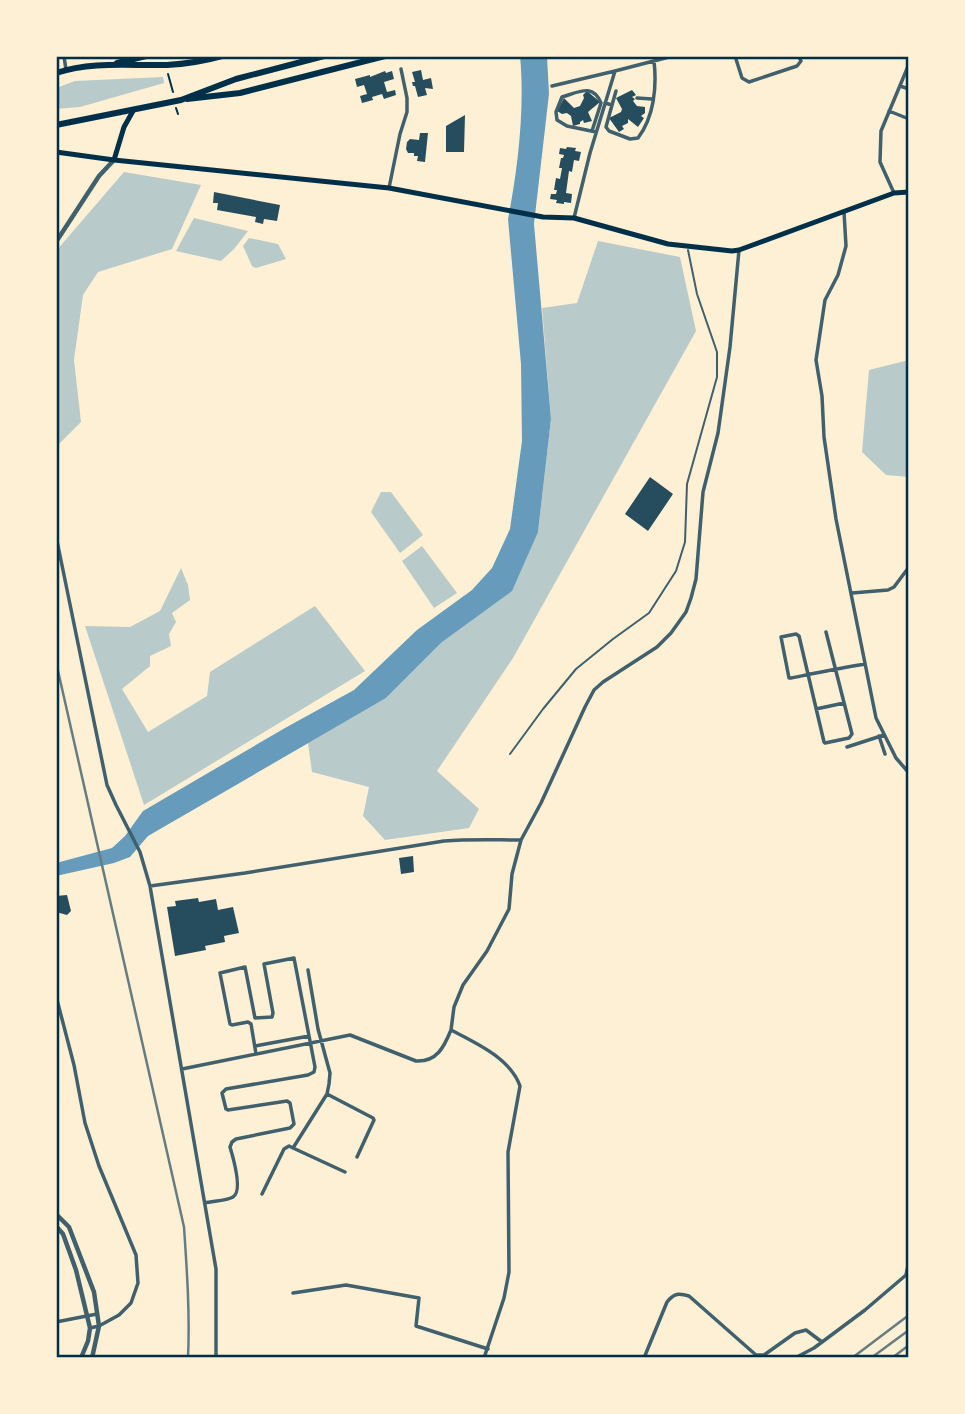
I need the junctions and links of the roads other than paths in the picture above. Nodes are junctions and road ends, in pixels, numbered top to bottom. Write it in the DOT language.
graph roads {
  1 [pos="64,56"];
  2 [pos="146,56"];
  3 [pos="222,56"];
  4 [pos="324,56"];
  5 [pos="385,56"];
  6 [pos="673,56"];
  7 [pos="736,56"];
  8 [pos="800,56"];
  9 [pos="654,61"];
  10 [pos="112,64"];
  11 [pos="909,64"];
  12 [pos="401,69"];
  13 [pos="66,70"];
  14 [pos="615,71"];
  15 [pos="56,73"];
  16 [pos="573,81"];
  17 [pos="552,86"];
  18 [pos="900,86"];
  19 [pos="909,89"];
  20 [pos="616,91"];
  21 [pos="575,93"];
  22 [pos="637,98"];
  23 [pos="652,99"];
  24 [pos="178,101"];
  25 [pos="605,103"];
  26 [pos="612,105"];
  27 [pos="133,111"];
  28 [pos="890,111"];
  29 [pos="909,119"];
  30 [pos="56,125"];
  31 [pos="594,131"];
  32 [pos="56,152"];
  33 [pos="114,160"];
  34 [pos="389,188"];
  35 [pos="909,192"];
  36 [pos="894,193"];
  37 [pos="844,212"];
  38 [pos="574,218"];
  39 [pos="56,242"];
  40 [pos="687,245"];
  41 [pos="739,250"];
  42 [pos="56,536"];
  43 [pos="909,567"];
  44 [pos="852,593"];
  45 [pos="826,632"];
  46 [pos="865,664"];
  47 [pos="836,669"];
  48 [pos="808,675"];
  49 [pos="844,703"];
  50 [pos="816,709"];
  51 [pos="882,736"];
  52 [pos="847,747"];
  53 [pos="510,754"];
  54 [pos="886,754"];
  55 [pos="909,773"];
  56 [pos="521,840"];
  57 [pos="150,886"];
  58 [pos="308,970"];
  59 [pos="56,996"];
  60 [pos="451,1030"];
  61 [pos="309,1036"];
  62 [pos="321,1041"];
  63 [pos="311,1043"];
  64 [pos="255,1046"];
  65 [pos="257,1054"];
  66 [pos="181,1069"];
  67 [pos="327,1094"];
  68 [pos="293,1148"];
  69 [pos="357,1157"];
  70 [pos="345,1172"];
  71 [pos="262,1194"];
  72 [pos="205,1203"];
  73 [pos="56,1214"];
  74 [pos="56,1226"];
  75 [pos="909,1261"];
  76 [pos="293,1293"];
  77 [pos="97,1314"];
  78 [pos="88,1316"];
  79 [pos="56,1322"];
  80 [pos="99,1326"];
  81 [pos="90,1328"];
  82 [pos="822,1342"];
  83 [pos="488,1349"];
  84 [pos="81,1358"];
  85 [pos="92,1358"];
  86 [pos="216,1358"];
  87 [pos="484,1358"];
  88 [pos="643,1358"];
  89 [pos="795,1358"];
  1 -- 13 [label="street"];
  2 -- 10 [label="main road"];
  3 -- 10 [label="main road"];
  4 -- 24 [label="main road"];
  5 -- 24 [label="main road"];
  6 -- 9 [label="street"];
  7 -- 8 [label="street"];
  9 -- 14 [label="street"];
  9 -- 23 [label="street"];
  10 -- 13 [label="main road"];
  11 -- 18 [label="street"];
  12 -- 34 [label="street"];
  13 -- 15 [label="main road"];
  14 -- 16 [label="street"];
  14 -- 25 [label="street"];
  16 -- 17 [label="street"];
  16 -- 21 [label="street"];
  18 -- 19 [label="street"];
  18 -- 28 [label="street"];
  20 -- 26 [label="street"];
  21 -- 31 [label="street"];
  21 -- 31 [label="street"];
  22 -- 23 [label="street"];
  23 -- 26 [label="street"];
  24 -- 27 [label="main road"];
  25 -- 26 [label="street"];
  25 -- 31 [label="street"];
  27 -- 30 [label="main road"];
  27 -- 33 [label="main road"];
  28 -- 29 [label="street"];
  28 -- 36 [label="street"];
  31 -- 38 [label="street"];
  32 -- 33 [label="main road"];
  33 -- 34 [label="main road"];
  33 -- 39 [label="street"];
  34 -- 38 [label="main road"];
  35 -- 36 [label="main road"];
  36 -- 37 [label="main road"];
  37 -- 41 [label="main road"];
  37 -- 44 [label="street"];
  38 -- 40 [label="main road"];
  40 -- 41 [label="main road"];
  40 -- 53 [label="lane"];
  41 -- 56 [label="street"];
  42 -- 57 [label="street"];
  43 -- 44 [label="street"];
  44 -- 46 [label="street"];
  45 -- 47 [label="street"];
  46 -- 47 [label="street"];
  46 -- 51 [label="street"];
  47 -- 48 [label="street"];
  47 -- 49 [label="street"];
  48 -- 48 [label="street"];
  48 -- 50 [label="street"];
  49 -- 50 [label="street"];
  49 -- 50 [label="street"];
  51 -- 52 [label="street"];
  51 -- 54 [label="street"];
  51 -- 55 [label="street"];
  56 -- 57 [label="street"];
  56 -- 60 [label="street"];
  57 -- 66 [label="street"];
  58 -- 62 [label="street"];
  59 -- 80 [label="street"];
  60 -- 62 [label="street"];
  60 -- 83 [label="street"];
  61 -- 63 [label="street"];
  61 -- 64 [label="street"];
  61 -- 64 [label="street"];
  62 -- 63 [label="street"];
  62 -- 67 [label="street"];
  63 -- 65 [label="street"];
  63 -- 72 [label="street"];
  64 -- 65 [label="street"];
  65 -- 66 [label="street"];
  66 -- 72 [label="street"];
  67 -- 68 [label="street"];
  67 -- 69 [label="street"];
  68 -- 70 [label="street"];
  68 -- 71 [label="street"];
  72 -- 86 [label="street"];
  73 -- 77 [label="street"];
  74 -- 78 [label="street"];
  75 -- 82 [label="street"];
  76 -- 83 [label="street"];
  77 -- 78 [label="street"];
  77 -- 80 [label="street"];
  78 -- 79 [label="street"];
  78 -- 81 [label="street"];
  80 -- 81 [label="street"];
  80 -- 85 [label="street"];
  81 -- 84 [label="street"];
  82 -- 88 [label="street"];
  82 -- 89 [label="street"];
  83 -- 87 [label="street"];
}
